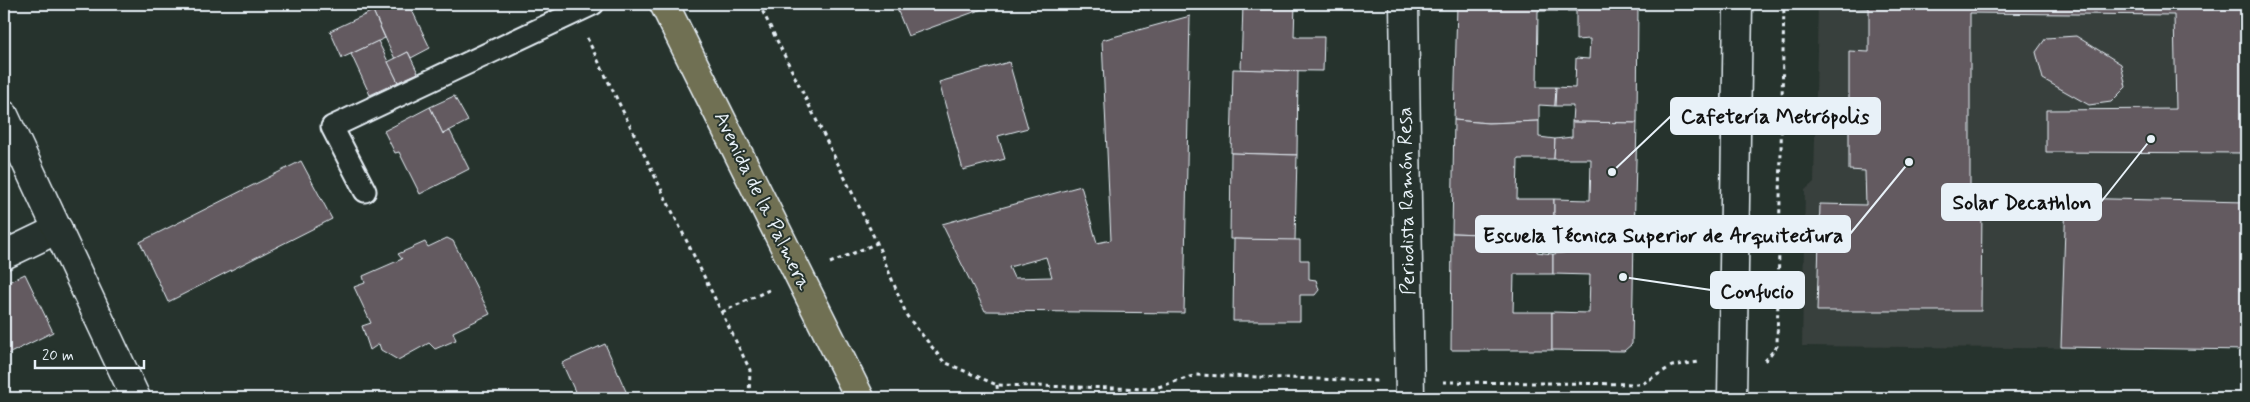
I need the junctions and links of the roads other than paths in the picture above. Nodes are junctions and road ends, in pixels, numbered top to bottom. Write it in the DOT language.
graph roads {
  1 [pos="664,4"];
  2 [pos="1404,4"];
  3 [pos="1738,4"];
  4 [pos="584,8"];
  5 [pos="4,115"];
  6 [pos="365,192"];
  7 [pos="58,230"];
  8 [pos="4,255"];
  9 [pos="136,398"];
  10 [pos="860,398"];
  11 [pos="1410,398"];
  12 [pos="1732,398"];
  1 -- 10 [label="main road, Avenida de la Palmera"];
  2 -- 11 [label="street, Periodista Ramón Resa"];
  3 -- 12 [label="street"];
  4 -- 6 [label="lane"];
  5 -- 7 [label="street"];
  7 -- 8 [label="street"];
  7 -- 9 [label="street"];
}
